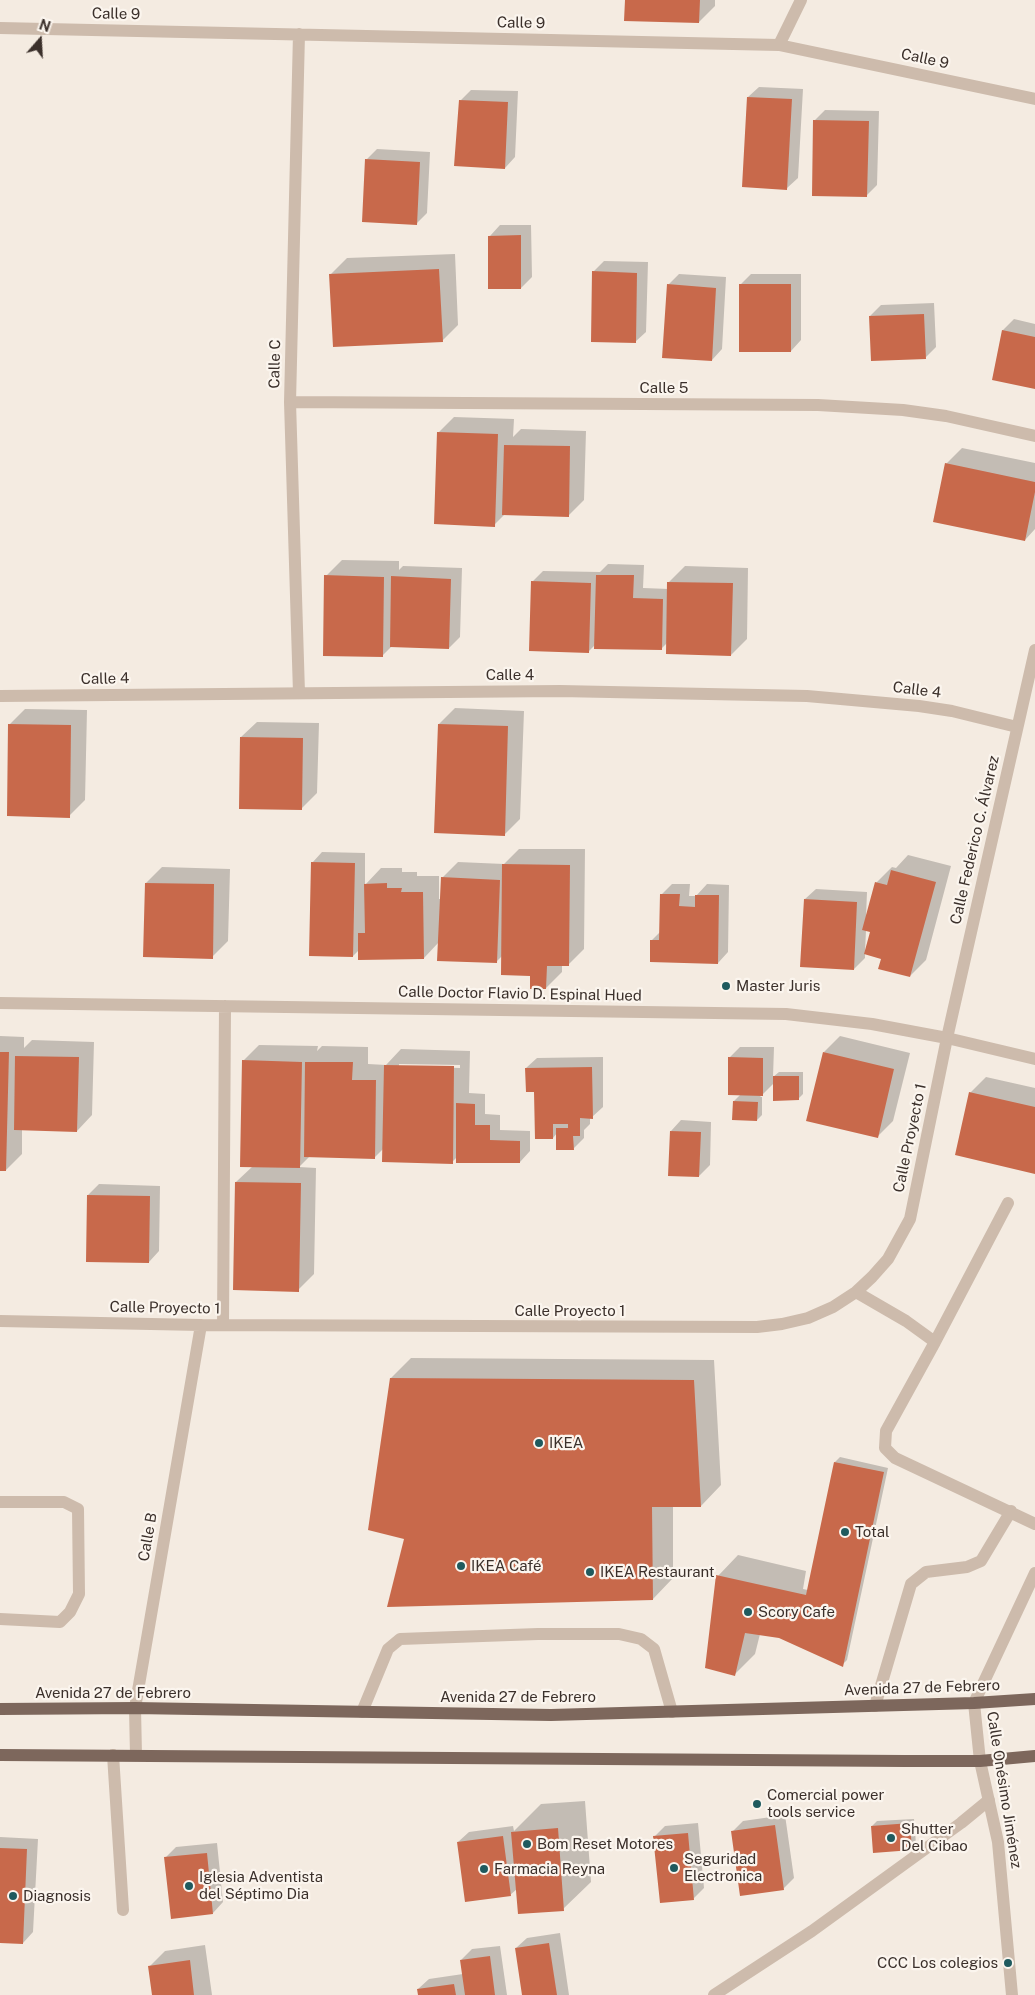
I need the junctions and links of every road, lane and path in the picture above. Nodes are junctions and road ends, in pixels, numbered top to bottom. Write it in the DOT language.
graph roads {
  1 [pos="801,0"];
  2 [pos="0,28"];
  3 [pos="299,34"];
  4 [pos="779,45"];
  5 [pos="1035,98"];
  6 [pos="290,402"];
  7 [pos="1035,436"];
  8 [pos="1035,650"];
  9 [pos="299,694"];
  10 [pos="0,696"];
  11 [pos="1017,727"];
  12 [pos="0,1003"];
  13 [pos="226,1006"];
  14 [pos="947,1038"];
  15 [pos="1035,1060"];
  16 [pos="1008,1203"];
  17 [pos="856,1292"];
  18 [pos="0,1321"];
  19 [pos="201,1325"];
  20 [pos="223,1325"];
  21 [pos="935,1342"];
  22 [pos="0,1502"];
  23 [pos="1011,1511"];
  24 [pos="1035,1524"];
  25 [pos="1035,1573"];
  26 [pos="0,1619"];
  27 [pos="1035,1699"];
  28 [pos="974,1703"];
  29 [pos="875,1706"];
  30 [pos="135,1708"];
  31 [pos="0,1709"];
  32 [pos="362,1712"];
  33 [pos="672,1712"];
  34 [pos="0,1754"];
  35 [pos="113,1755"];
  36 [pos="136,1755"];
  37 [pos="1035,1756"];
  38 [pos="980,1761"];
  39 [pos="989,1800"];
  40 [pos="123,1910"];
  41 [pos="714,1995"];
  42 [pos="1012,1995"];
  1 -- 4 [label="street"];
  2 -- 3 [label="street, Calle 9"];
  3 -- 4 [label="street, Calle 9"];
  3 -- 6 [label="street, Calle C"];
  4 -- 5 [label="street, Calle 9"];
  6 -- 7 [label="street, Calle 5"];
  6 -- 9 [label="street, Calle C"];
  8 -- 11 [label="street, Calle Federico C. Álvarez"];
  9 -- 10 [label="street, Calle 4"];
  9 -- 11 [label="street, Calle 4"];
  11 -- 14 [label="street, Calle Federico C. Álvarez"];
  12 -- 13 [label="street, Calle Doctor Flavio D. Espinal Hued"];
  13 -- 14 [label="street, Calle Doctor Flavio D. Espinal Hued"];
  13 -- 20 [label="street"];
  14 -- 15 [label="street, Calle Doctor Flavio D. Espinal Hued"];
  14 -- 17 [label="street, Calle Proyecto 1"];
  16 -- 21 [label="street"];
  17 -- 20 [label="street, Calle Proyecto 1"];
  17 -- 21 [label="street"];
  18 -- 19 [label="street, Calle Proyecto 1"];
  19 -- 20 [label="street, Calle Proyecto 1"];
  19 -- 30 [label="street, Calle B"];
  21 -- 23 [label="street"];
  22 -- 26 [label="street"];
  23 -- 24 [label="street"];
  23 -- 29 [label="street"];
  25 -- 28 [label="street, Calle Onésimo Jiménez"];
  27 -- 28 [label="main road, Avenida 27 de Febrero"];
  28 -- 29 [label="main road, Avenida 27 de Febrero"];
  28 -- 38 [label="street, Calle Onésimo Jiménez"];
  29 -- 33 [label="main road, Avenida 27 de Febrero"];
  30 -- 31 [label="main road, Avenida 27 de Febrero"];
  30 -- 32 [label="main road, Avenida 27 de Febrero"];
  30 -- 36 [label="street, Calle B"];
  32 -- 33 [label="main road, Avenida 27 de Febrero"];
  32 -- 33 [label="street"];
  34 -- 35 [label="main road"];
  35 -- 36 [label="main road"];
  35 -- 40 [label="street"];
  36 -- 38 [label="main road"];
  37 -- 38 [label="main road"];
  38 -- 39 [label="street, Calle Onésimo Jiménez"];
  39 -- 41 [label="street"];
  39 -- 42 [label="street, Calle Onésimo Jiménez"];
}
